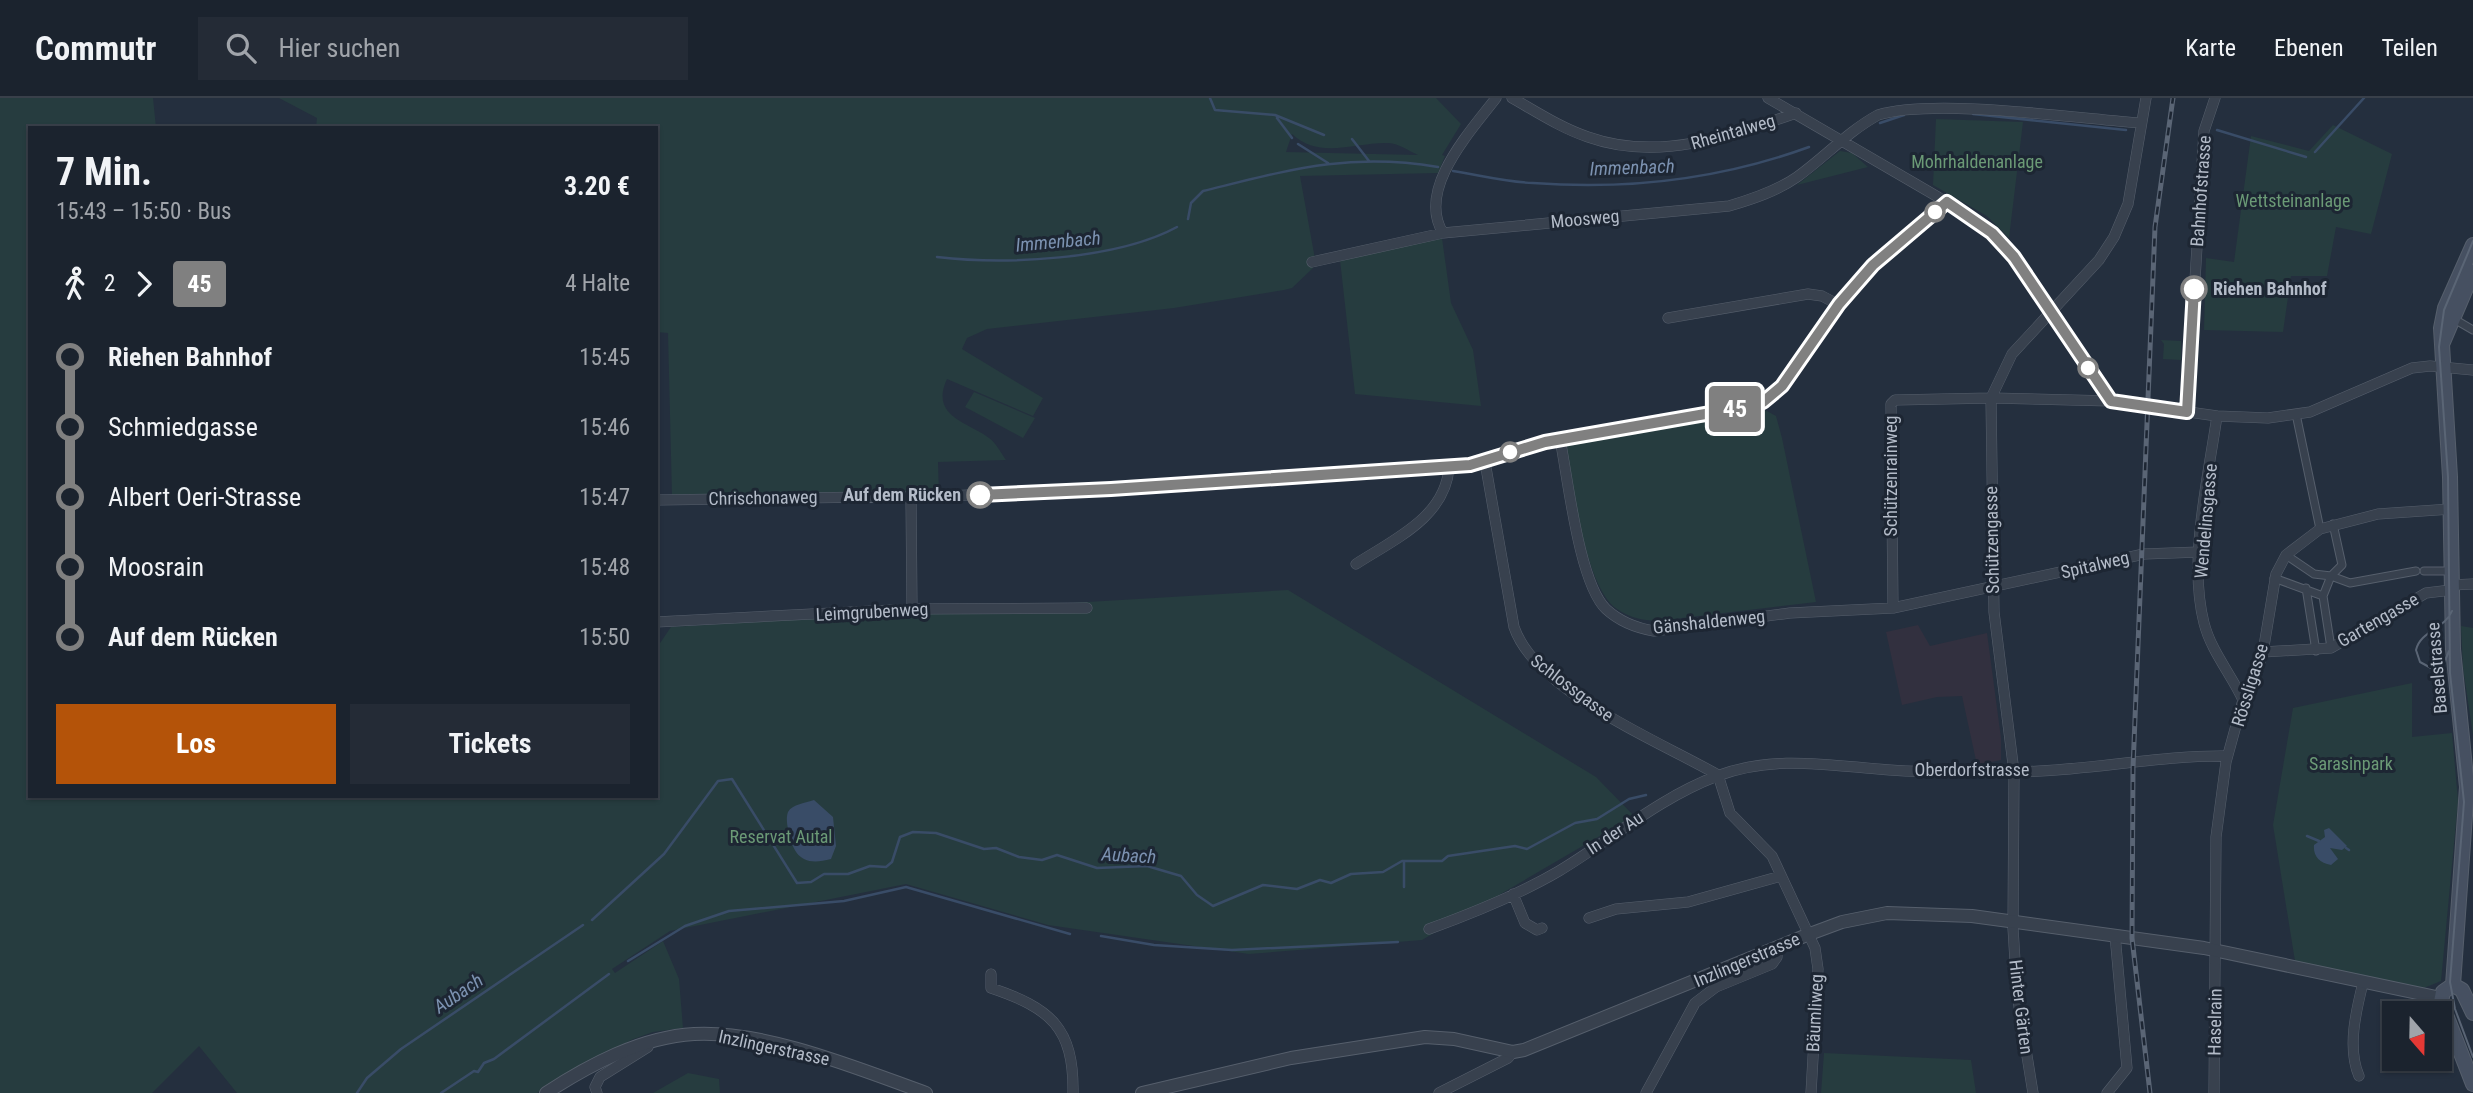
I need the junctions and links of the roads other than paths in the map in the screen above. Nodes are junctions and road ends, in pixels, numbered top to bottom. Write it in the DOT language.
graph roads {
  1 [pos="1496,98"];
  2 [pos="1512,98"];
  3 [pos="1768,98"];
  4 [pos="2146,98"];
  5 [pos="2215,98"];
  6 [pos="1785,101"];
  7 [pos="1797,113"];
  8 [pos="2140,123"];
  9 [pos="1842,139"];
  10 [pos="1947,202"];
  11 [pos="1443,233"];
  12 [pos="2473,245"];
  13 [pos="1312,262"];
  14 [pos="2473,272"];
  15 [pos="1839,304"];
  16 [pos="2051,312"];
  17 [pos="1668,318"];
  18 [pos="2454,319"];
  19 [pos="2472,326"];
  20 [pos="2441,347"];
  21 [pos="2442,368"];
  22 [pos="2473,370"];
  23 [pos="1991,398"];
  24 [pos="2111,401"];
  25 [pos="2187,412"];
  26 [pos="2296,414"];
  27 [pos="2217,416"];
  28 [pos="1560,439"];
  29 [pos="1485,461"];
  30 [pos="1448,467"];
  31 [pos="911,496"];
  32 [pos="658,499"];
  33 [pos="2451,509"];
  34 [pos="2333,524"];
  35 [pos="2320,529"];
  36 [pos="2199,552"];
  37 [pos="2286,555"];
  38 [pos="1356,564"];
  39 [pos="2331,576"];
  40 [pos="2274,578"];
  41 [pos="2451,582"];
  42 [pos="2473,584"];
  43 [pos="2306,588"];
  44 [pos="1993,589"];
  45 [pos="2323,596"];
  46 [pos="1087,608"];
  47 [pos="1893,608"];
  48 [pos="912,609"];
  49 [pos="658,622"];
  50 [pos="2331,648"];
  51 [pos="2316,651"];
  52 [pos="2263,652"];
  53 [pos="2243,700"];
  54 [pos="2227,756"];
  55 [pos="2014,772"];
  56 [pos="1718,775"];
  57 [pos="1781,876"];
  58 [pos="1513,894"];
  59 [pos="1589,918"];
  60 [pos="2012,921"];
  61 [pos="1429,929"];
  62 [pos="1542,929"];
  63 [pos="1807,935"];
  64 [pos="2115,935"];
  65 [pos="1777,946"];
  66 [pos="2216,950"];
  67 [pos="992,974"];
  68 [pos="2363,983"];
  69 [pos="2453,985"];
  70 [pos="2441,998"];
  71 [pos="2473,1013"];
  72 [pos="648,1047"];
  73 [pos="1513,1052"];
  74 [pos="2360,1076"];
  75 [pos="2473,1084"];
  76 [pos="546,1093"];
  77 [pos="597,1093"];
  78 [pos="926,1093"];
  79 [pos="1073,1093"];
  80 [pos="1142,1093"];
  81 [pos="1439,1093"];
  82 [pos="1646,1093"];
  83 [pos="1811,1093"];
  84 [pos="2033,1093"];
  85 [pos="2107,1093"];
  86 [pos="2214,1093"];
  1 -- 11 [label="street"];
  2 -- 7 [label="street, Rheintalweg"];
  3 -- 6 [label="street"];
  4 -- 8 [label="street, Schützengasse"];
  5 -- 25 [label="street, Bahnhofstrasse"];
  6 -- 7 [label="street"];
  7 -- 9 [label="street"];
  8 -- 9 [label="street, Moosweg"];
  8 -- 16 [label="street, Schützengasse"];
  9 -- 10 [label="street"];
  9 -- 11 [label="street, Moosweg"];
  10 -- 15 [label="street, Chrischonaweg"];
  10 -- 16 [label="street"];
  11 -- 13 [label="street, Moosweg"];
  12 -- 20 [label="main road, Baselstrasse"];
  14 -- 18 [label="main road, Baselstrasse"];
  15 -- 17 [label="street"];
  15 -- 28 [label="street, Chrischonaweg"];
  16 -- 23 [label="street, Schützengasse"];
  16 -- 24 [label="street"];
  18 -- 19 [label="street"];
  18 -- 20 [label="main road, Baselstrasse"];
  20 -- 21 [label="main road, Baselstrasse"];
  21 -- 22 [label="street"];
  21 -- 26 [label="street"];
  21 -- 33 [label="main road, Baselstrasse"];
  23 -- 24 [label="street"];
  23 -- 44 [label="street, Schützengasse"];
  23 -- 47 [label="street, Schützenrainweg"];
  24 -- 25 [label="street"];
  25 -- 27 [label="street"];
  26 -- 27 [label="street"];
  26 -- 35 [label="street"];
  27 -- 36 [label="street, Wendelinsgasse"];
  28 -- 29 [label="street, Chrischonaweg"];
  28 -- 47 [label="street, Gänshaldenweg"];
  29 -- 30 [label="street, Chrischonaweg"];
  29 -- 56 [label="street, Schlossgasse"];
  30 -- 31 [label="street, Chrischonaweg"];
  30 -- 38 [label="street"];
  31 -- 32 [label="street, Chrischonaweg"];
  31 -- 48 [label="street"];
  33 -- 34 [label="street, Rössligasse"];
  33 -- 41 [label="main road, Baselstrasse"];
  34 -- 35 [label="street, Rössligasse"];
  34 -- 39 [label="street"];
  35 -- 37 [label="street, Rössligasse"];
  36 -- 44 [label="street, Spitalweg"];
  36 -- 53 [label="street, Wendelinsgasse"];
  37 -- 39 [label="street"];
  37 -- 40 [label="street, Rössligasse"];
  39 -- 41 [label="street"];
  39 -- 45 [label="street"];
  40 -- 43 [label="street"];
  40 -- 52 [label="street, Rössligasse"];
  41 -- 42 [label="street, Gartengasse"];
  41 -- 50 [label="street, Gartengasse"];
  41 -- 69 [label="main road, Baselstrasse"];
  43 -- 45 [label="street"];
  43 -- 51 [label="street"];
  44 -- 47 [label="street, Gänshaldenweg"];
  44 -- 55 [label="street, Schützengasse"];
  45 -- 50 [label="street"];
  46 -- 48 [label="street, Leimgrubenweg"];
  48 -- 49 [label="street, Leimgrubenweg"];
  50 -- 51 [label="street, Gartengasse"];
  51 -- 52 [label="street, Gartengasse"];
  52 -- 53 [label="street, Rössligasse"];
  53 -- 54 [label="street, Rössligasse"];
  54 -- 55 [label="street, Oberdorfstrasse"];
  54 -- 66 [label="street, Rössligasse"];
  55 -- 56 [label="street, Oberdorfstrasse"];
  55 -- 60 [label="street, Schützengasse"];
  56 -- 57 [label="street, Bäumliweg"];
  56 -- 58 [label="street, In der Au"];
  57 -- 59 [label="street"];
  57 -- 63 [label="street, Bäumliweg"];
  58 -- 61 [label="street, In der Au"];
  58 -- 62 [label="street"];
  60 -- 63 [label="street, Inzlingerstrasse"];
  60 -- 64 [label="street, Inzlingerstrasse"];
  60 -- 84 [label="street, Hinter Gärten"];
  63 -- 65 [label="street, Inzlingerstrasse"];
  63 -- 83 [label="street, Bäumliweg"];
  64 -- 66 [label="street, Inzlingerstrasse"];
  64 -- 85 [label="street"];
  65 -- 73 [label="street, Inzlingerstrasse"];
  65 -- 82 [label="street"];
  66 -- 68 [label="street, Inzlingerstrasse"];
  66 -- 86 [label="street, Haselrain"];
  67 -- 79 [label="street"];
  68 -- 70 [label="street, Inzlingerstrasse"];
  68 -- 74 [label="street"];
  69 -- 70 [label="main road"];
  69 -- 71 [label="main road"];
  70 -- 75 [label="main road"];
  72 -- 77 [label="street"];
  73 -- 80 [label="street, Inzlingerstrasse"];
  73 -- 81 [label="street"];
  76 -- 78 [label="street, Inzlingerstrasse"];
}
